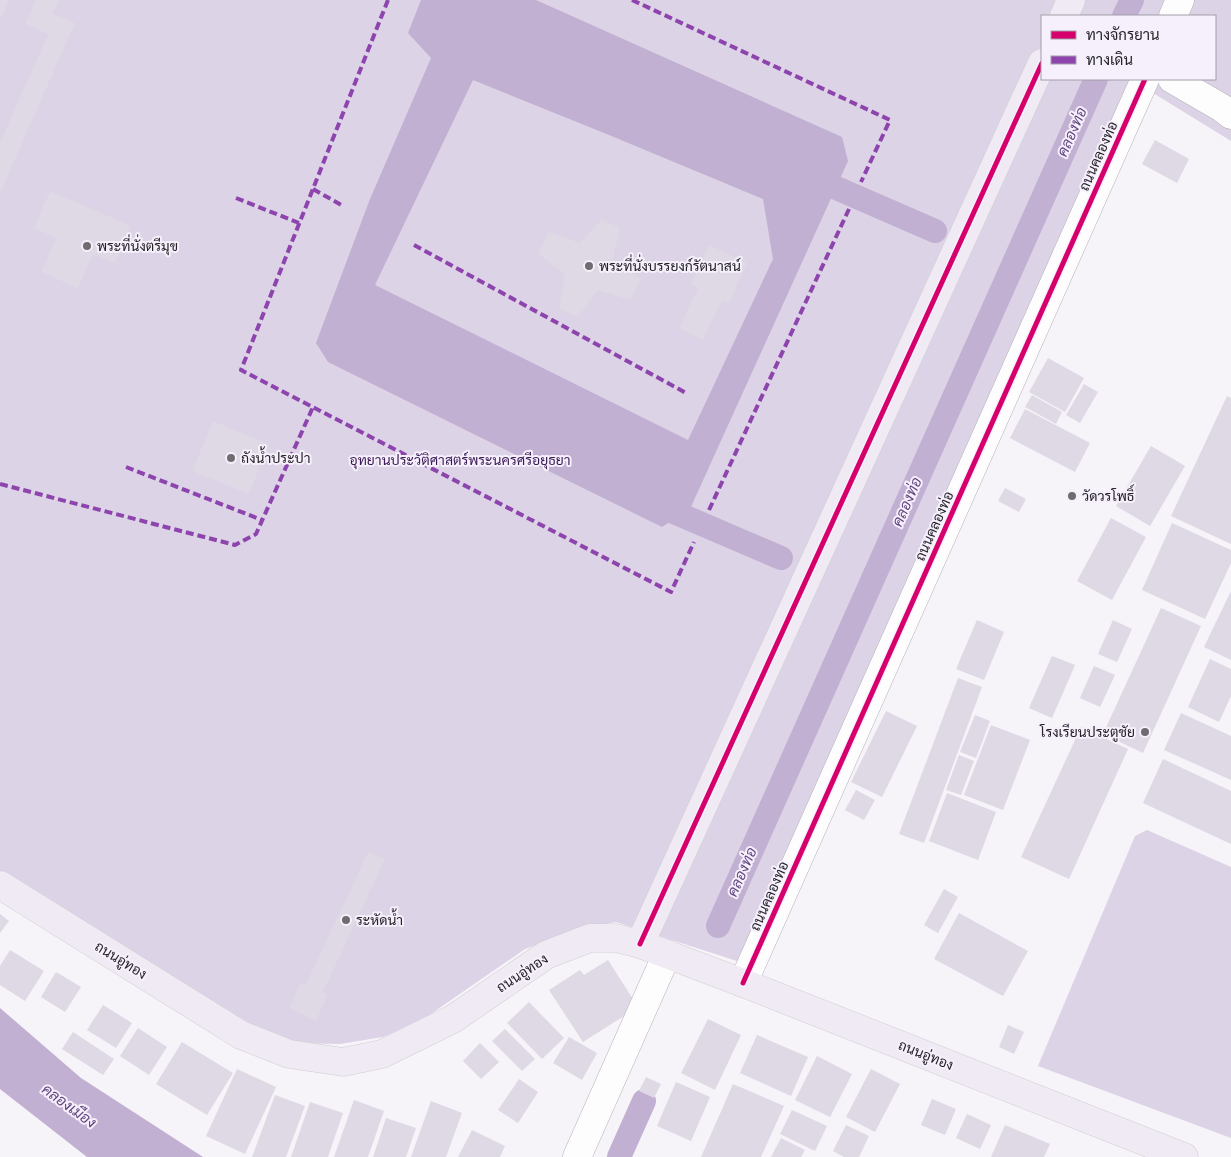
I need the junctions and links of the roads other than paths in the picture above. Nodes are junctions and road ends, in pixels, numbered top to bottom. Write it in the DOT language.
graph roads {
  1 [pos="1071,0"];
  2 [pos="1180,0"];
  3 [pos="1064,15"];
  4 [pos="1173,15"];
  5 [pos="1041,65"];
  6 [pos="1145,80"];
  7 [pos="1174,80"];
  8 [pos="1231,115"];
  9 [pos="0,885"];
  10 [pos="640,944"];
  11 [pos="666,954"];
  12 [pos="743,983"];
  13 [pos="577,1157"];
  14 [pos="1184,1157"];
  1 -- 3 [label="main road"];
  2 -- 4 [label="street"];
  5 -- 10 [label="main road"];
  6 -- 12 [label="street, ถนนคลองท่อ"];
  7 -- 8 [label="street"];
  9 -- 10 [label="main road, ถนนอู่ทอง"];
  10 -- 11 [label="main road, ถนนอู่ทอง"];
  11 -- 12 [label="main road, ถนนอู่ทอง"];
  11 -- 13 [label="street"];
  12 -- 14 [label="main road, ถนนอู่ทอง"];
}
